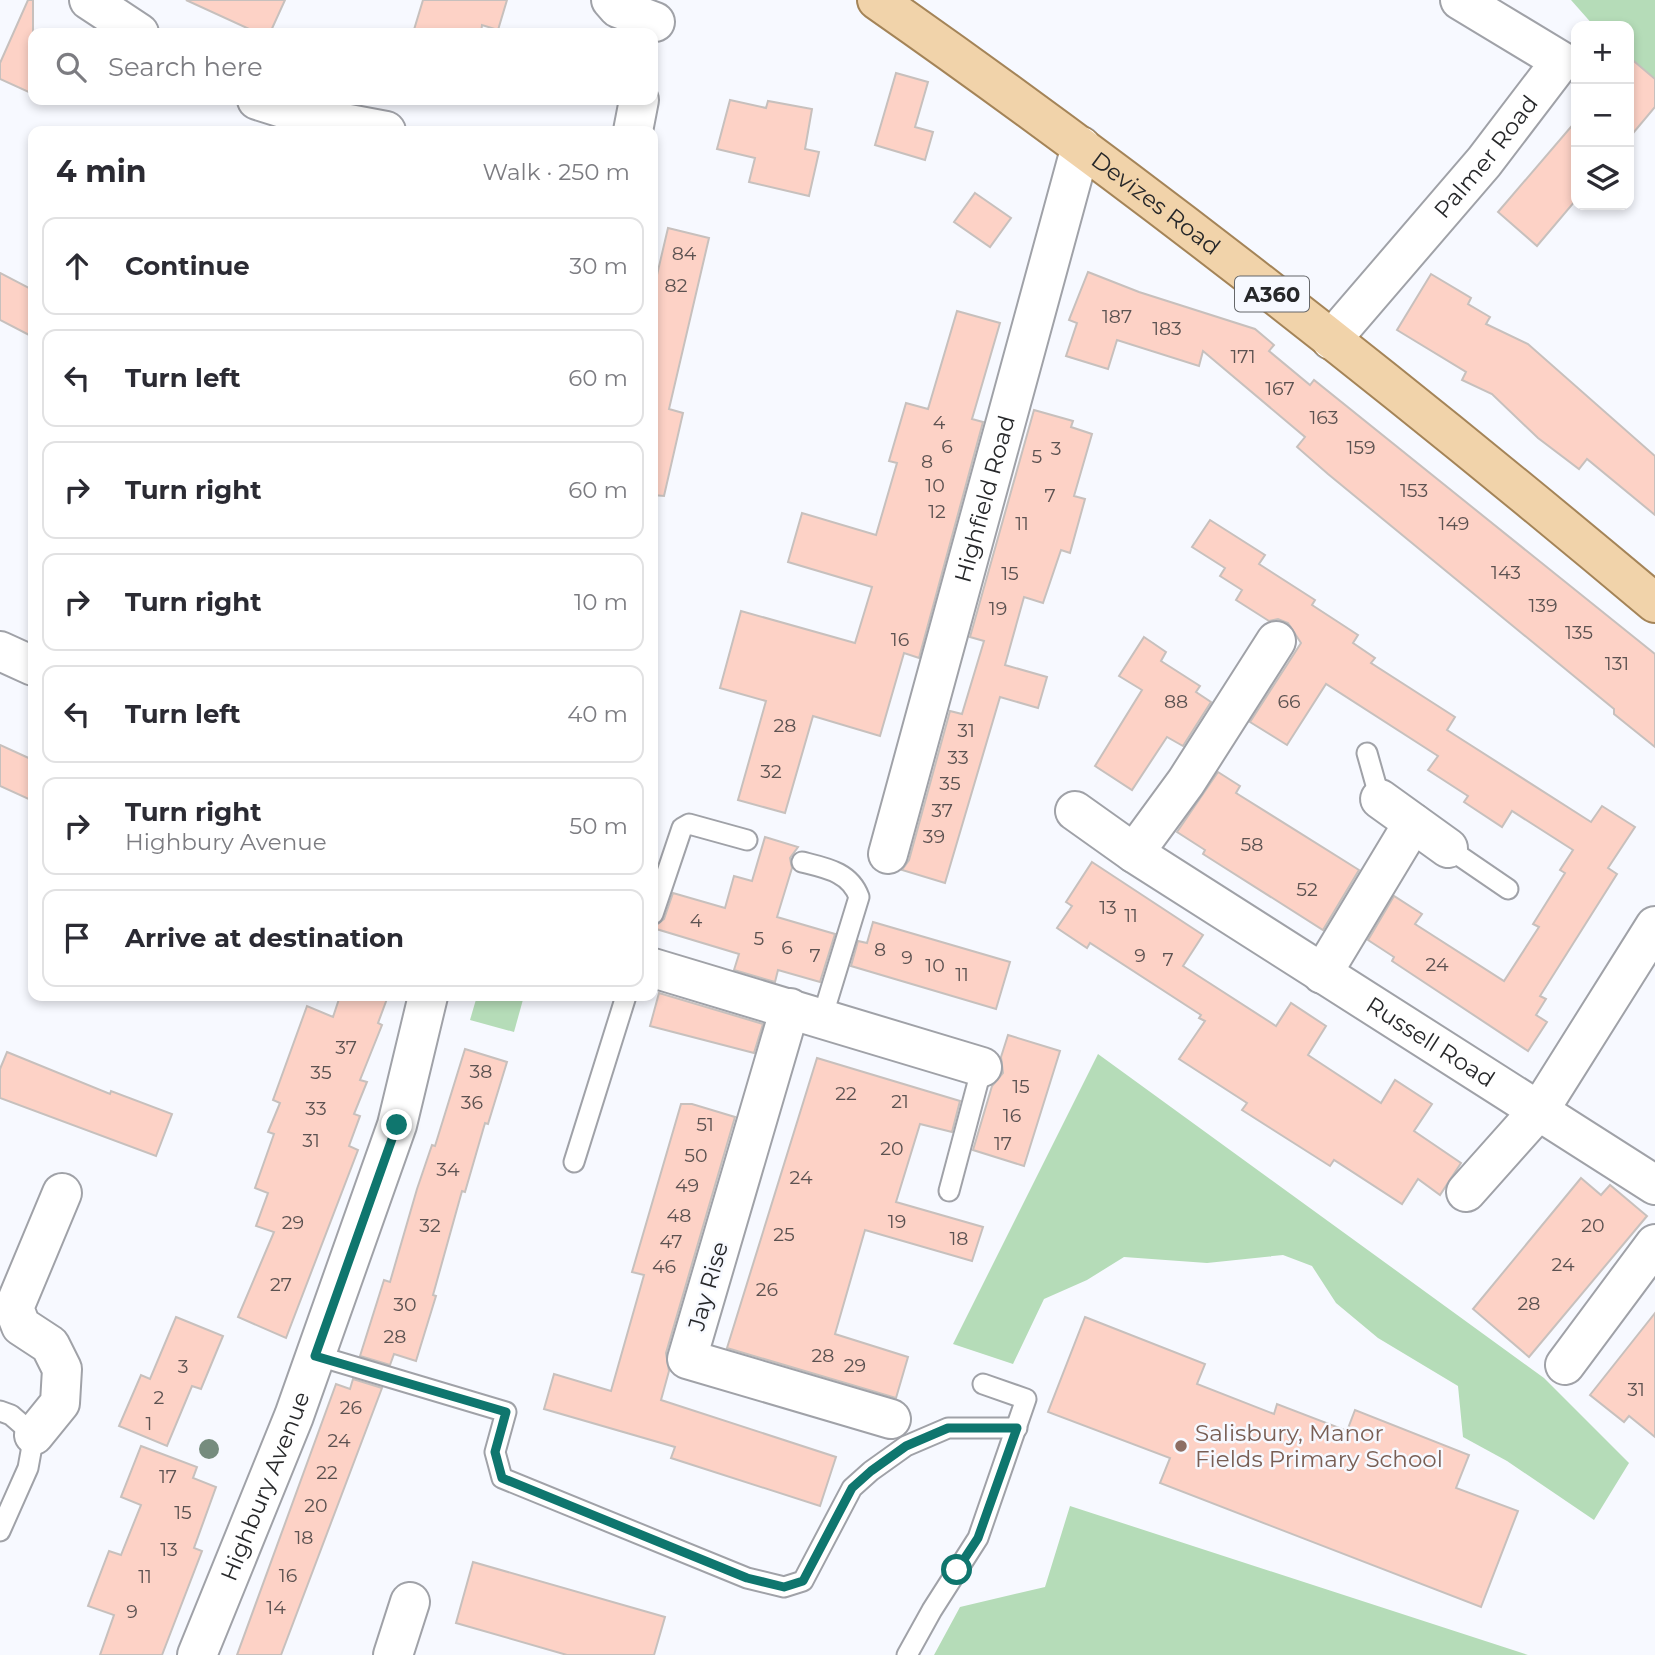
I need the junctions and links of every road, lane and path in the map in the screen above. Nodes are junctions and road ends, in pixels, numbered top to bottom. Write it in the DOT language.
graph roads {
  1 [pos="89,0"];
  2 [pos="611,0"];
  3 [pos="877,0"];
  4 [pos="1460,0"];
  5 [pos="658,18"];
  6 [pos="131,28"];
  7 [pos="273,105"];
  8 [pos="638,105"];
  9 [pos="359,126"];
  10 [pos="634,126"];
  11 [pos="1081,146"];
  12 [pos="1331,340"];
  13 [pos="1655,602"];
  14 [pos="1276,641"];
  15 [pos="0,651"];
  16 [pos="28,664"];
  17 [pos="1367,753"];
  18 [pos="1380,799"];
  19 [pos="1075,811"];
  20 [pos="1413,823"];
  21 [pos="747,841"];
  22 [pos="1448,848"];
  23 [pos="1134,853"];
  24 [pos="888,854"];
  25 [pos="802,862"];
  26 [pos="1508,889"];
  27 [pos="658,899"];
  28 [pos="1655,926"];
  29 [pos="658,969"];
  30 [pos="1322,974"];
  31 [pos="427,1001"];
  32 [pos="624,1001"];
  33 [pos="806,1013"];
  34 [pos="982,1067"];
  35 [pos="1540,1110"];
  36 [pos="574,1162"];
  37 [pos="1655,1185"];
  38 [pos="949,1191"];
  39 [pos="1466,1192"];
  40 [pos="62,1193"];
  41 [pos="1655,1244"];
  42 [pos="315,1356"];
  43 [pos="1565,1365"];
  44 [pos="983,1384"];
  45 [pos="0,1411"];
  46 [pos="891,1419"];
  47 [pos="1017,1428"];
  48 [pos="34,1435"];
  49 [pos="0,1531"];
  50 [pos="410,1602"];
  51 [pos="197,1655"];
  52 [pos="393,1655"];
  53 [pos="907,1655"];
  1 -- 6 [label="street"];
  2 -- 5 [label="street"];
  3 -- 11 [label="main road, Devizes Road / A360"];
  4 -- 12 [label="street, Palmer Road"];
  7 -- 9 [label="street"];
  8 -- 10 [label="street"];
  11 -- 12 [label="main road, Devizes Road / A360"];
  11 -- 24 [label="street, Highfield Road"];
  12 -- 13 [label="main road, Devizes Road / A360"];
  14 -- 23 [label="street"];
  15 -- 16 [label="street"];
  17 -- 18 [label="lane"];
  18 -- 20 [label="street"];
  19 -- 23 [label="street, Russell Road"];
  20 -- 22 [label="street"];
  20 -- 30 [label="street"];
  21 -- 27 [label="lane"];
  22 -- 26 [label="lane"];
  23 -- 30 [label="street, Russell Road"];
  25 -- 33 [label="lane"];
  28 -- 35 [label="street"];
  29 -- 33 [label="street"];
  30 -- 35 [label="street, Russell Road"];
  31 -- 42 [label="street, Highbury Avenue"];
  32 -- 36 [label="lane"];
  33 -- 34 [label="street"];
  33 -- 46 [label="street, Jay Rise"];
  34 -- 38 [label="lane"];
  35 -- 37 [label="street, Russell Road"];
  35 -- 39 [label="street"];
  40 -- 48 [label="street"];
  41 -- 43 [label="street"];
  42 -- 47 [label="lane"];
  42 -- 51 [label="street, Highbury Avenue"];
  44 -- 47 [label="lane"];
  45 -- 48 [label="lane"];
  47 -- 53 [label="lane"];
  48 -- 49 [label="lane"];
  50 -- 52 [label="street"];
}
